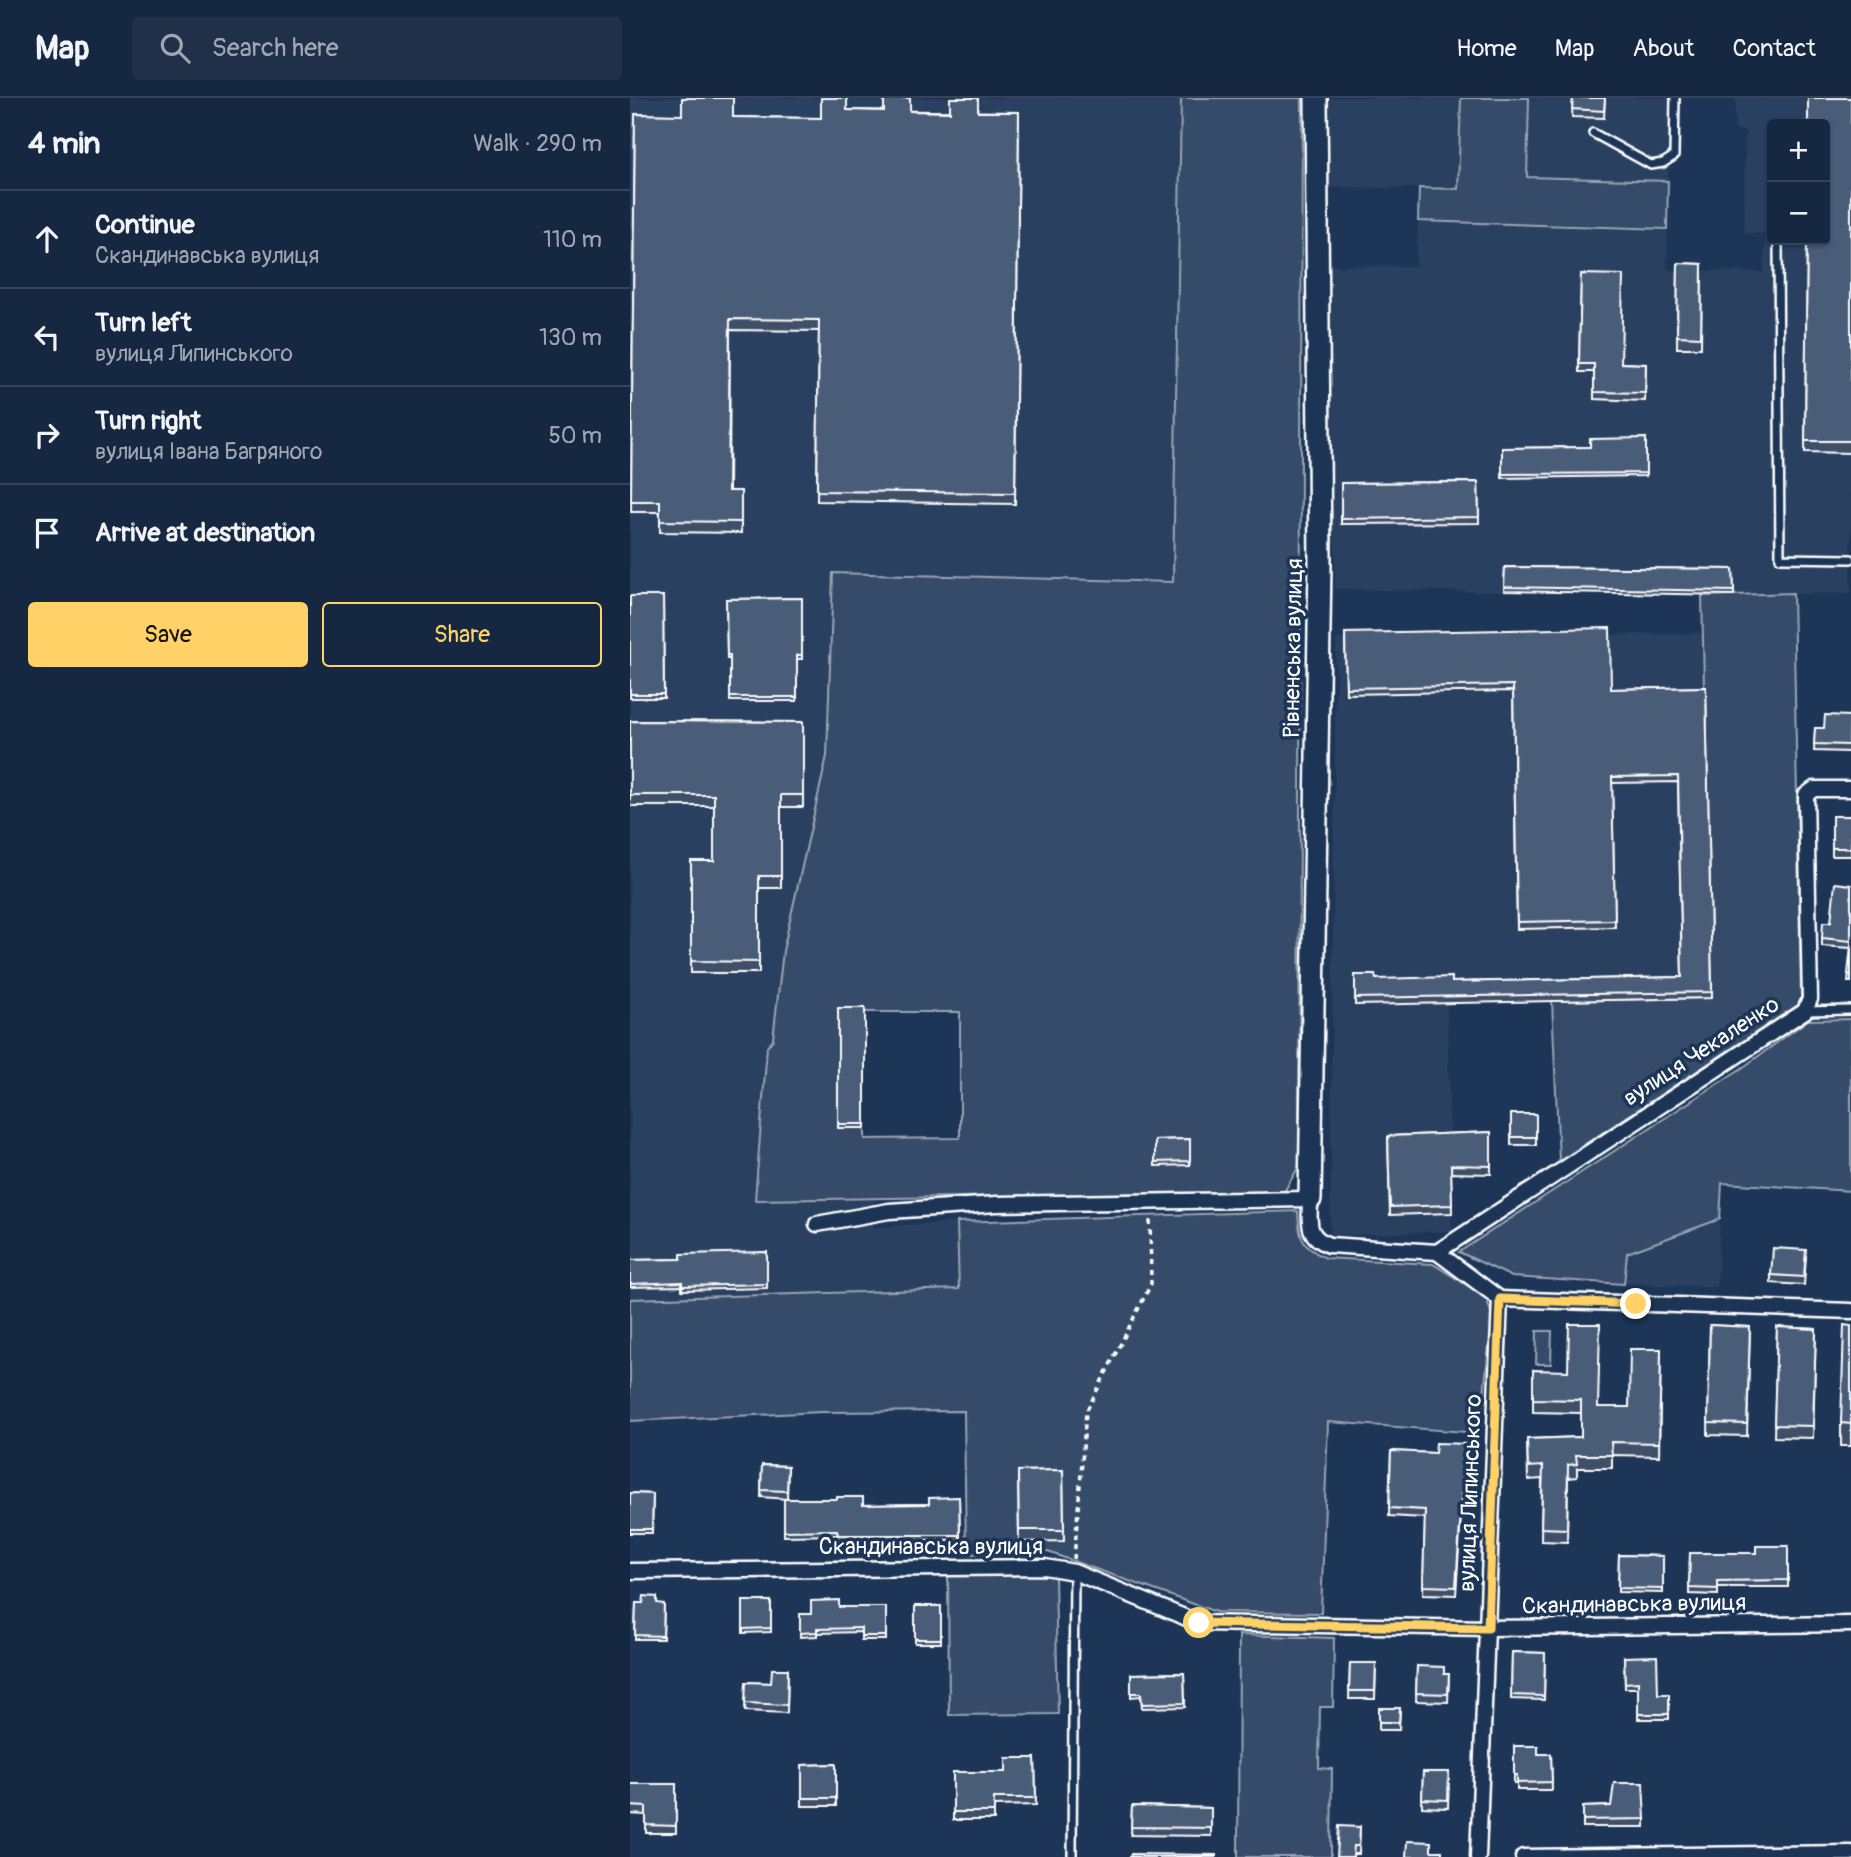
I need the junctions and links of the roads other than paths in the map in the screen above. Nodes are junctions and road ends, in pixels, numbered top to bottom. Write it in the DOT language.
graph roads {
  1 [pos="1316,98"];
  2 [pos="1675,98"];
  3 [pos="1592,133"];
  4 [pos="1778,245"];
  5 [pos="1851,559"];
  6 [pos="1851,789"];
  7 [pos="1851,1010"];
  8 [pos="1805,1011"];
  9 [pos="1310,1199"];
  10 [pos="817,1224"];
  11 [pos="1437,1252"];
  12 [pos="1500,1299"];
  13 [pos="1851,1311"];
  14 [pos="630,1571"];
  15 [pos="1073,1572"];
  16 [pos="1851,1624"];
  17 [pos="1488,1628"];
  18 [pos="1851,1853"];
  19 [pos="1072,1857"];
  20 [pos="1478,1857"];
  21 [pos="1523,1857"];
  1 -- 9 [label="street, Рівненська вулиця"];
  2 -- 3 [label="lane"];
  4 -- 5 [label="lane"];
  6 -- 8 [label="street, вулиця Чекаленко"];
  7 -- 8 [label="lane"];
  8 -- 11 [label="street, вулиця Чекаленко"];
  9 -- 10 [label="street"];
  9 -- 11 [label="street"];
  11 -- 12 [label="street"];
  12 -- 13 [label="street"];
  12 -- 17 [label="street, вулиця Липинського"];
  14 -- 15 [label="street, Скандинавська вулиця"];
  15 -- 17 [label="street, Скандинавська вулиця"];
  15 -- 19 [label="lane"];
  16 -- 17 [label="street, Скандинавська вулиця"];
  17 -- 20 [label="street, вулиця Липинського"];
  18 -- 21 [label="street"];
}
